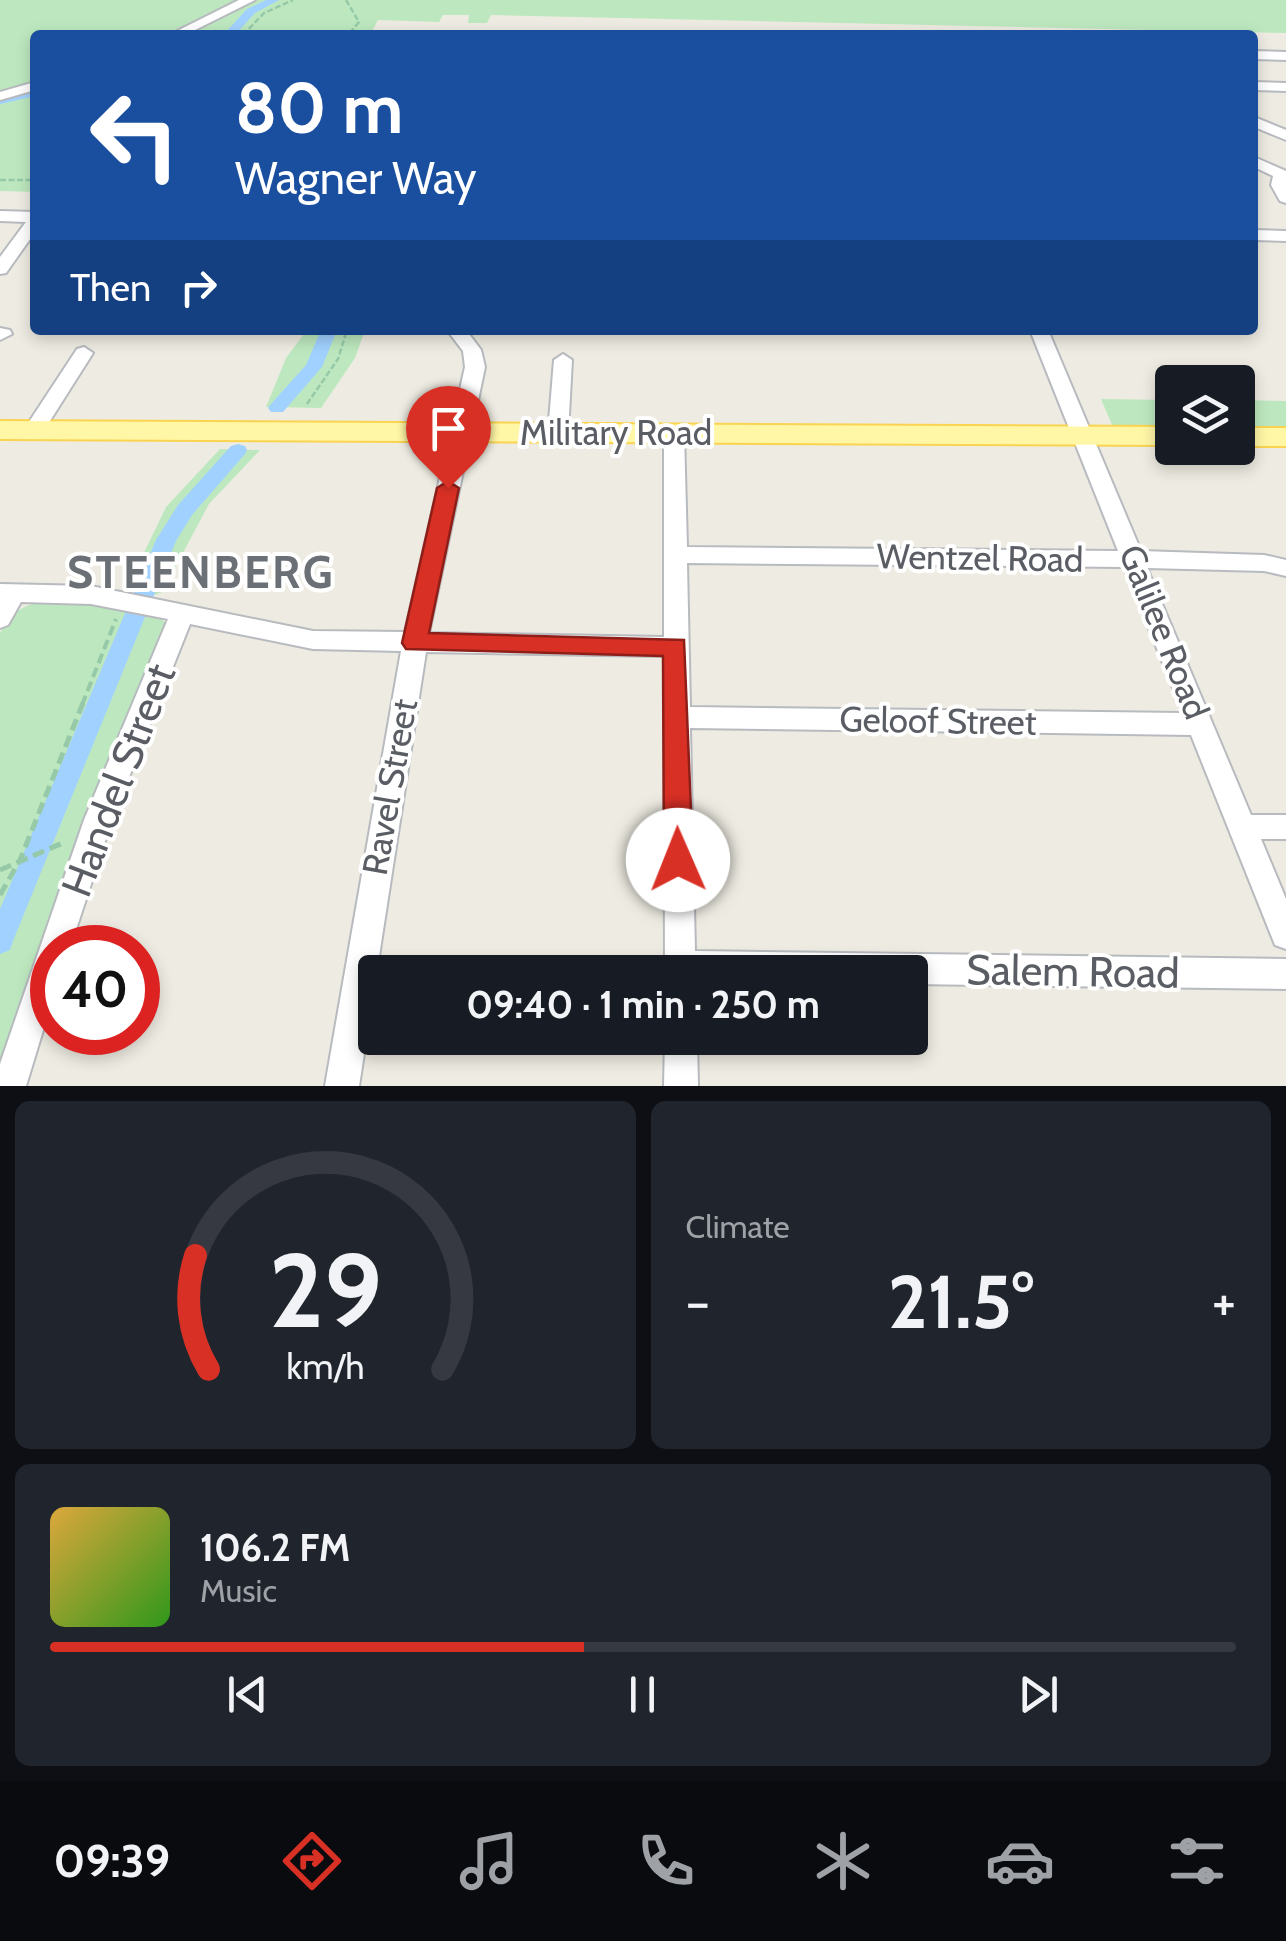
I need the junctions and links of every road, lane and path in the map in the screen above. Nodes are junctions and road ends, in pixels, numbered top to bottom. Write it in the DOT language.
graph roads {
  1 [pos="249,0"];
  2 [pos="293,0"];
  3 [pos="346,0"];
  4 [pos="186,30"];
  5 [pos="248,30"];
  6 [pos="352,30"];
  7 [pos="1258,55"];
  8 [pos="1286,56"];
  9 [pos="1258,86"];
  10 [pos="30,87"];
  11 [pos="1286,87"];
  12 [pos="0,96"];
  13 [pos="1258,119"];
  14 [pos="1286,119"];
  15 [pos="1258,122"];
  16 [pos="1286,136"];
  17 [pos="1258,163"];
  18 [pos="1284,176"];
  19 [pos="0,180"];
  20 [pos="30,180"];
  21 [pos="1286,198"];
  22 [pos="0,216"];
  23 [pos="30,219"];
  24 [pos="30,226"];
  25 [pos="1280,236"];
  26 [pos="1286,253"];
  27 [pos="0,269"];
  28 [pos="345,335"];
  29 [pos="460,335"];
  30 [pos="1041,335"];
  31 [pos="84,353"];
  32 [pos="563,360"];
  33 [pos="307,404"];
  34 [pos="0,430"];
  35 [pos="34,430"];
  36 [pos="462,432"];
  37 [pos="558,433"];
  38 [pos="674,433"];
  39 [pos="1083,436"];
  40 [pos="1155,436"];
  41 [pos="1255,436"];
  42 [pos="1286,437"];
  43 [pos="673,555"];
  44 [pos="1136,559"];
  45 [pos="1286,568"];
  46 [pos="7,593"];
  47 [pos="134,603"];
  48 [pos="182,614"];
  49 [pos="0,619"];
  50 [pos="415,643"];
  51 [pos="675,647"];
  52 [pos="676,717"];
  53 [pos="1200,724"];
  54 [pos="1242,826"];
  55 [pos="1286,828"];
  56 [pos="40,859"];
  57 [pos="20,860"];
  58 [pos="0,870"];
  59 [pos="0,895"];
  60 [pos="63,925"];
  61 [pos="1286,935"];
  62 [pos="680,955"];
  63 [pos="928,971"];
  64 [pos="1286,974"];
  65 [pos="30,1023"];
  66 [pos="680,1055"];
  67 [pos="9,1086"];
  68 [pos="342,1086"];
  69 [pos="681,1086"];
  1 -- 4 [label="street"];
  2 -- 5 [label="path"];
  3 -- 6 [label="path"];
  7 -- 8 [label="street"];
  9 -- 11 [label="street"];
  10 -- 12 [label="street"];
  13 -- 14 [label="street"];
  15 -- 16 [label="street"];
  17 -- 18 [label="street"];
  18 -- 21 [label="street"];
  19 -- 20 [label="path"];
  22 -- 23 [label="street"];
  24 -- 27 [label="street"];
  25 -- 26 [label="street"];
  28 -- 33 [label="path"];
  29 -- 36 [label="street, Ravel Street"];
  30 -- 39 [label="street, Galilee Road"];
  31 -- 35 [label="street"];
  32 -- 37 [label="street"];
  34 -- 35 [label="main road, Military Road"];
  35 -- 36 [label="main road, Military Road"];
  36 -- 37 [label="main road, Military Road"];
  36 -- 50 [label="street, Ravel Street"];
  37 -- 38 [label="main road, Military Road"];
  38 -- 39 [label="main road, Military Road"];
  38 -- 43 [label="street"];
  39 -- 40 [label="main road, Military Road"];
  39 -- 44 [label="street, Galilee Road"];
  41 -- 42 [label="main road"];
  43 -- 44 [label="street, Wentzel Road"];
  43 -- 51 [label="street"];
  44 -- 45 [label="street, Wentzel Road"];
  44 -- 53 [label="street, Galilee Road"];
  46 -- 47 [label="street"];
  46 -- 49 [label="street"];
  47 -- 48 [label="street"];
  47 -- 57 [label="path"];
  48 -- 50 [label="street"];
  48 -- 60 [label="street, Handel Street"];
  50 -- 51 [label="street"];
  50 -- 68 [label="street, Ravel Street"];
  51 -- 52 [label="street"];
  52 -- 53 [label="street, Geloof Street"];
  52 -- 62 [label="street"];
  53 -- 54 [label="street, Galilee Road"];
  54 -- 55 [label="street"];
  54 -- 61 [label="street, Galilee Road"];
  56 -- 57 [label="path"];
  57 -- 58 [label="path"];
  57 -- 59 [label="path"];
  63 -- 64 [label="street, Salem Road"];
  65 -- 67 [label="street, Handel Street"];
  66 -- 69 [label="street"];
}
